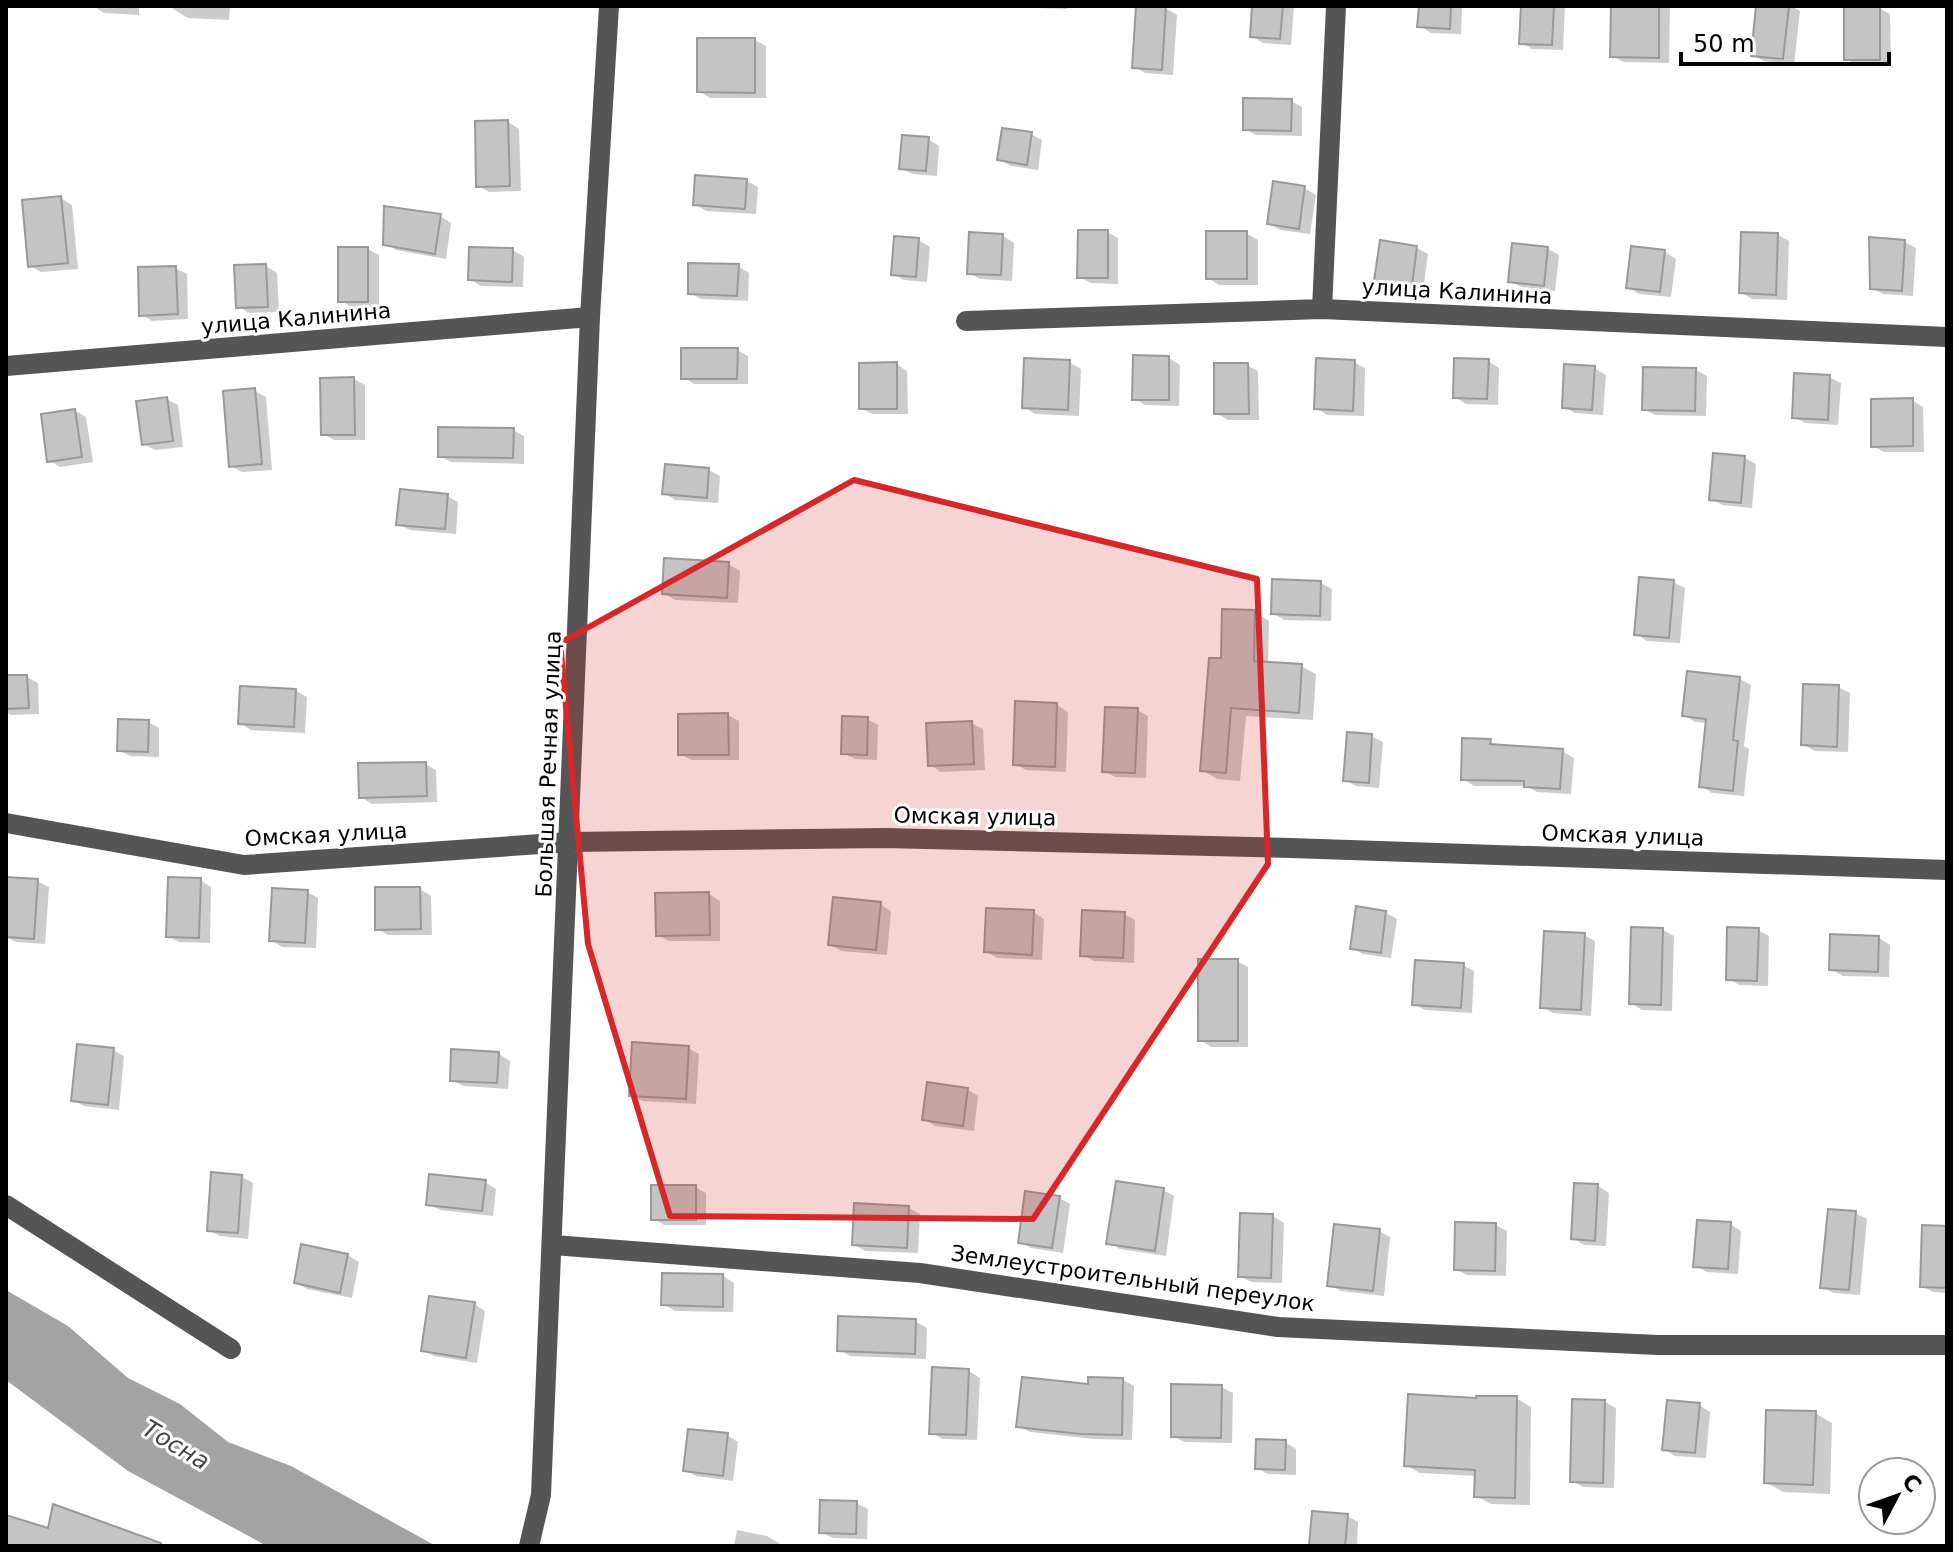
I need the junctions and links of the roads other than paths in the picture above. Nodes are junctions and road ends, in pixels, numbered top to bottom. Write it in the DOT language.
graph roads {
  1 [pos="609,6"];
  2 [pos="1336,6"];
  3 [pos="1322,309"];
  4 [pos="590,317"];
  5 [pos="966,321"];
  6 [pos="1947,337"];
  7 [pos="6,366"];
  8 [pos="6,823"];
  9 [pos="569,842"];
  10 [pos="1947,870"];
  11 [pos="6,1205"];
  12 [pos="553,1245"];
  13 [pos="1947,1345"];
  14 [pos="231,1349"];
  15 [pos="529,1546"];
  1 -- 4 [label="street, Большая Речная улица"];
  2 -- 3 [label="street"];
  3 -- 5 [label="street, улица Калинина"];
  3 -- 6 [label="street, улица Калинина"];
  4 -- 7 [label="street, улица Калинина"];
  4 -- 9 [label="street, Большая Речная улица"];
  8 -- 9 [label="street, Омская улица"];
  9 -- 10 [label="street, Омская улица"];
  9 -- 12 [label="street, Большая Речная улица"];
  11 -- 14 [label="street"];
  12 -- 13 [label="street, Землеустроительный переулок"];
  12 -- 15 [label="street, Большая Речная улица"];
}
